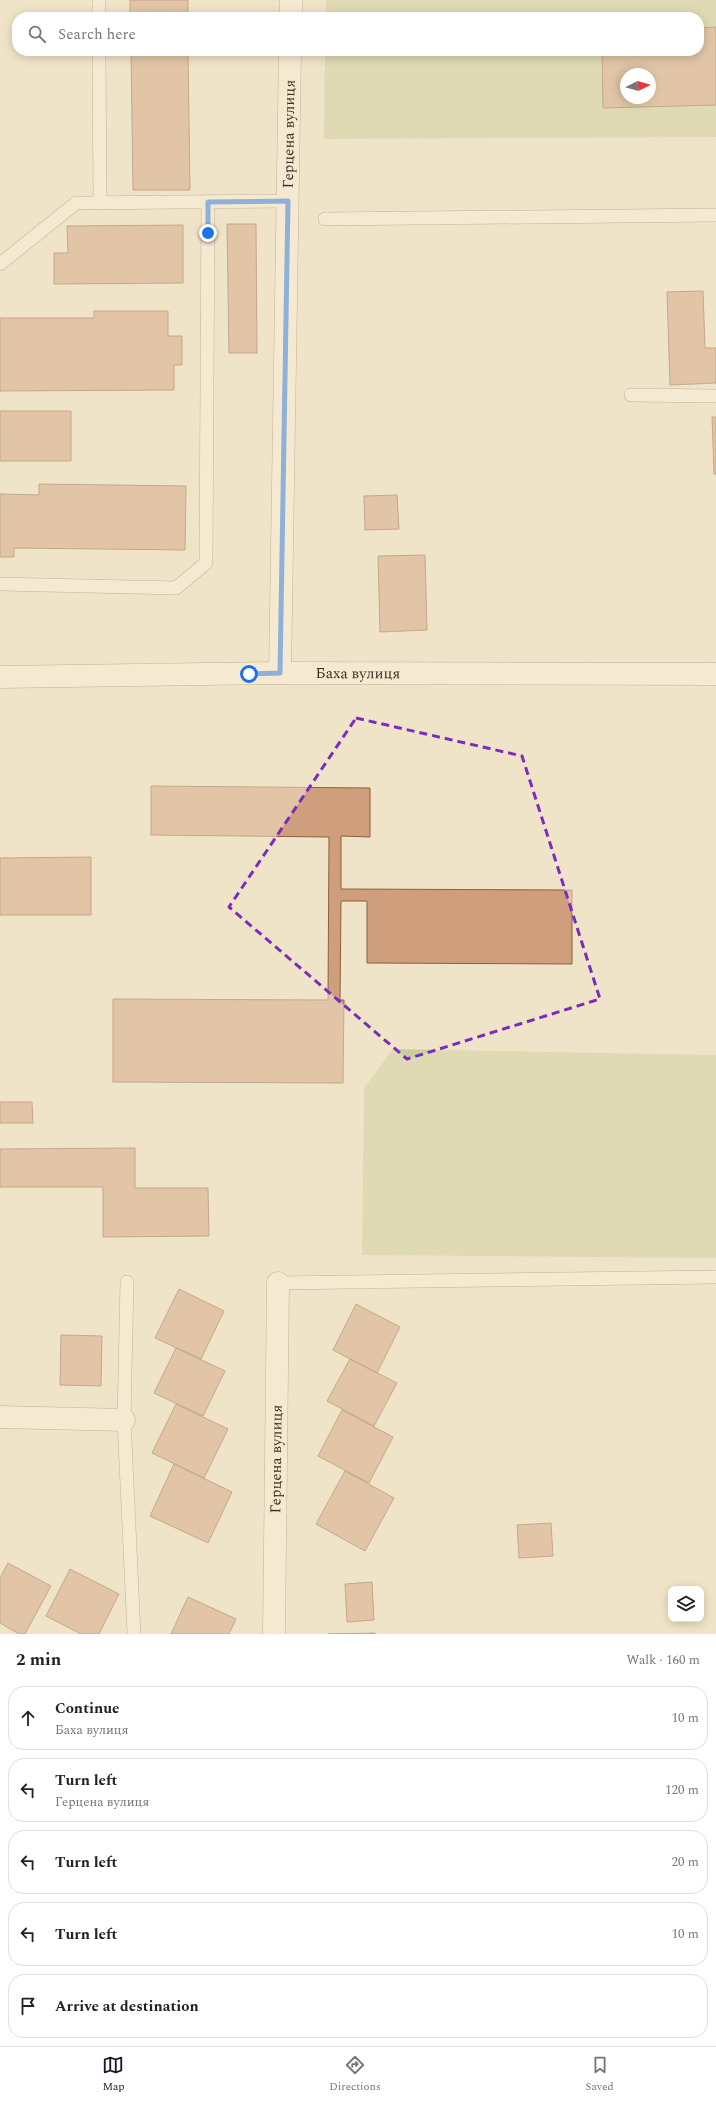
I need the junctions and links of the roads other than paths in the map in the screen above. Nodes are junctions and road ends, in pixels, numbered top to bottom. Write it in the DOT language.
graph roads {
  1 [pos="99,0"];
  2 [pos="291,0"];
  3 [pos="99,12"];
  4 [pos="291,12"];
  5 [pos="99,56"];
  6 [pos="290,56"];
  7 [pos="288,201"];
  8 [pos="208,202"];
  9 [pos="100,203"];
  10 [pos="716,215"];
  11 [pos="325,219"];
  12 [pos="0,264"];
  13 [pos="631,395"];
  14 [pos="716,396"];
  15 [pos="0,584"];
  16 [pos="280,673"];
  17 [pos="716,674"];
  18 [pos="0,677"];
  19 [pos="716,1278"];
  20 [pos="127,1282"];
  21 [pos="278,1283"];
  22 [pos="0,1417"];
  23 [pos="124,1420"];
  24 [pos="134,1634"];
  25 [pos="274,1634"];
  1 -- 3 [label="lane"];
  2 -- 4 [label="street"];
  5 -- 9 [label="lane"];
  6 -- 7 [label="street, Герцена вулиця"];
  7 -- 8 [label="lane"];
  7 -- 16 [label="street, Герцена вулиця"];
  8 -- 9 [label="lane"];
  8 -- 15 [label="lane"];
  9 -- 12 [label="lane"];
  10 -- 11 [label="lane"];
  13 -- 14 [label="lane"];
  16 -- 17 [label="street, Баха вулиця"];
  16 -- 18 [label="street, Баха вулиця"];
  19 -- 21 [label="lane"];
  20 -- 23 [label="lane"];
  21 -- 25 [label="street, Герцена вулиця"];
  22 -- 23 [label="street"];
  23 -- 24 [label="lane"];
}
